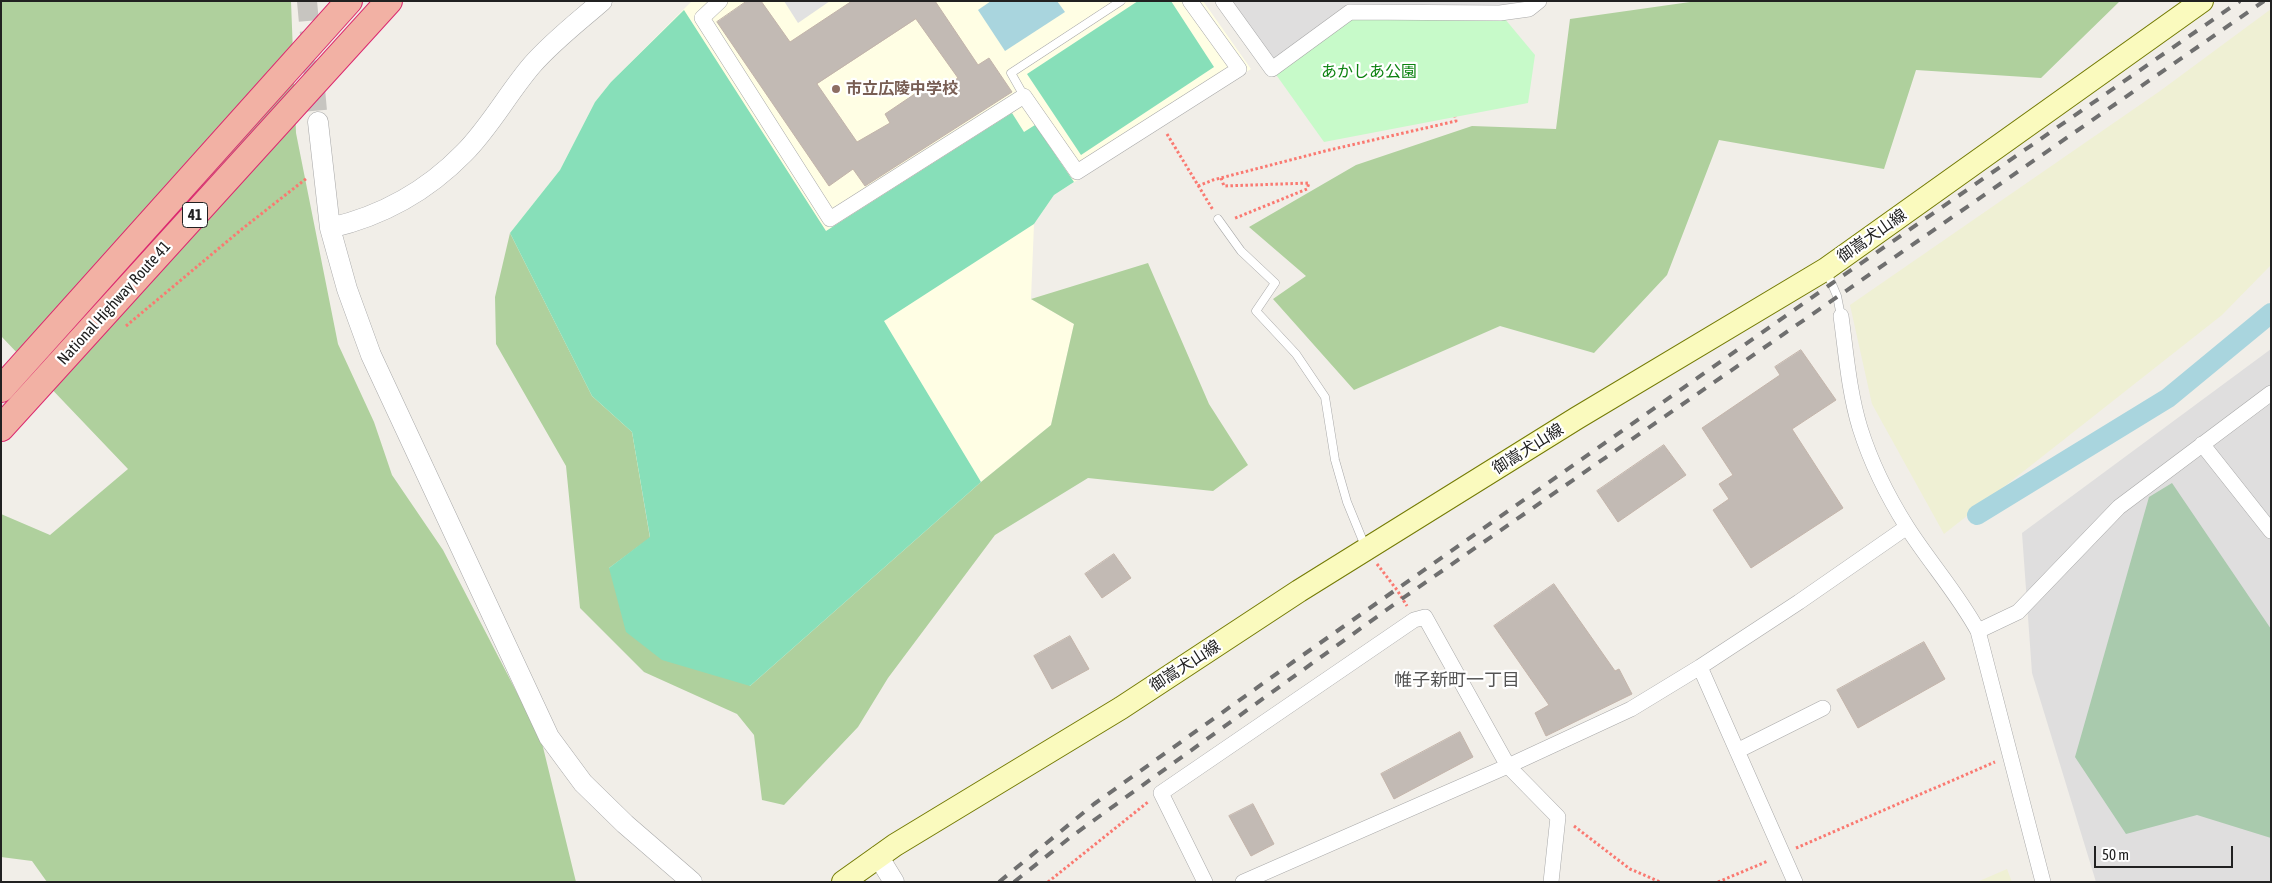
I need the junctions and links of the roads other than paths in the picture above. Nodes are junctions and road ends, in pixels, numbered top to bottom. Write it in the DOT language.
graph roads {
  1 [pos="349,1"];
  2 [pos="389,1"];
  3 [pos="602,1"];
  4 [pos="720,1"];
  5 [pos="1121,1"];
  6 [pos="1190,1"];
  7 [pos="1223,1"];
  8 [pos="1539,1"];
  9 [pos="2202,1"];
  10 [pos="1024,96"];
  11 [pos="318,122"];
  12 [pos="1220,221"];
  13 [pos="330,228"];
  14 [pos="1826,269"];
  15 [pos="1841,316"];
  16 [pos="54,329"];
  17 [pos="48,376"];
  18 [pos="1,382"];
  19 [pos="1,389"];
  20 [pos="2271,393"];
  21 [pos="1,428"];
  22 [pos="1,438"];
  23 [pos="2202,444"];
  24 [pos="1907,527"];
  25 [pos="2271,531"];
  26 [pos="1366,550"];
  27 [pos="1978,631"];
  28 [pos="1700,667"];
  29 [pos="1823,708"];
  30 [pos="1737,751"];
  31 [pos="1508,766"];
  32 [pos="878,856"];
  33 [pos="692,882"];
  34 [pos="843,882"];
  35 [pos="894,882"];
  36 [pos="1206,882"];
  37 [pos="1242,882"];
  38 [pos="1551,882"];
  39 [pos="1794,882"];
  40 [pos="2043,882"];
  1 -- 16 [label="highway, National Highway Route 41 / 41"];
  2 -- 17 [label="highway, National Highway Route 41 / 41"];
  3 -- 13 [label="street"];
  4 -- 10 [label="street"];
  5 -- 10 [label="lane"];
  6 -- 10 [label="street"];
  7 -- 8 [label="street"];
  9 -- 14 [label="main road, 御嵩犬山線"];
  11 -- 13 [label="street"];
  12 -- 26 [label="lane"];
  13 -- 33 [label="street"];
  14 -- 15 [label="lane"];
  14 -- 26 [label="main road, 御嵩犬山線"];
  15 -- 24 [label="street"];
  16 -- 18 [label="highway"];
  16 -- 19 [label="highway, National Highway Route 41 / 41"];
  17 -- 21 [label="highway, National Highway Route 41 / 41"];
  17 -- 22 [label="highway"];
  20 -- 23 [label="street"];
  23 -- 25 [label="street"];
  23 -- 27 [label="street"];
  24 -- 27 [label="street"];
  24 -- 28 [label="street"];
  26 -- 32 [label="main road, 御嵩犬山線"];
  27 -- 40 [label="street"];
  28 -- 30 [label="street"];
  28 -- 31 [label="street"];
  29 -- 30 [label="street"];
  30 -- 39 [label="street"];
  31 -- 36 [label="street"];
  31 -- 37 [label="street"];
  31 -- 38 [label="street"];
  32 -- 34 [label="main road, 御嵩犬山線"];
  32 -- 35 [label="street"];
}
